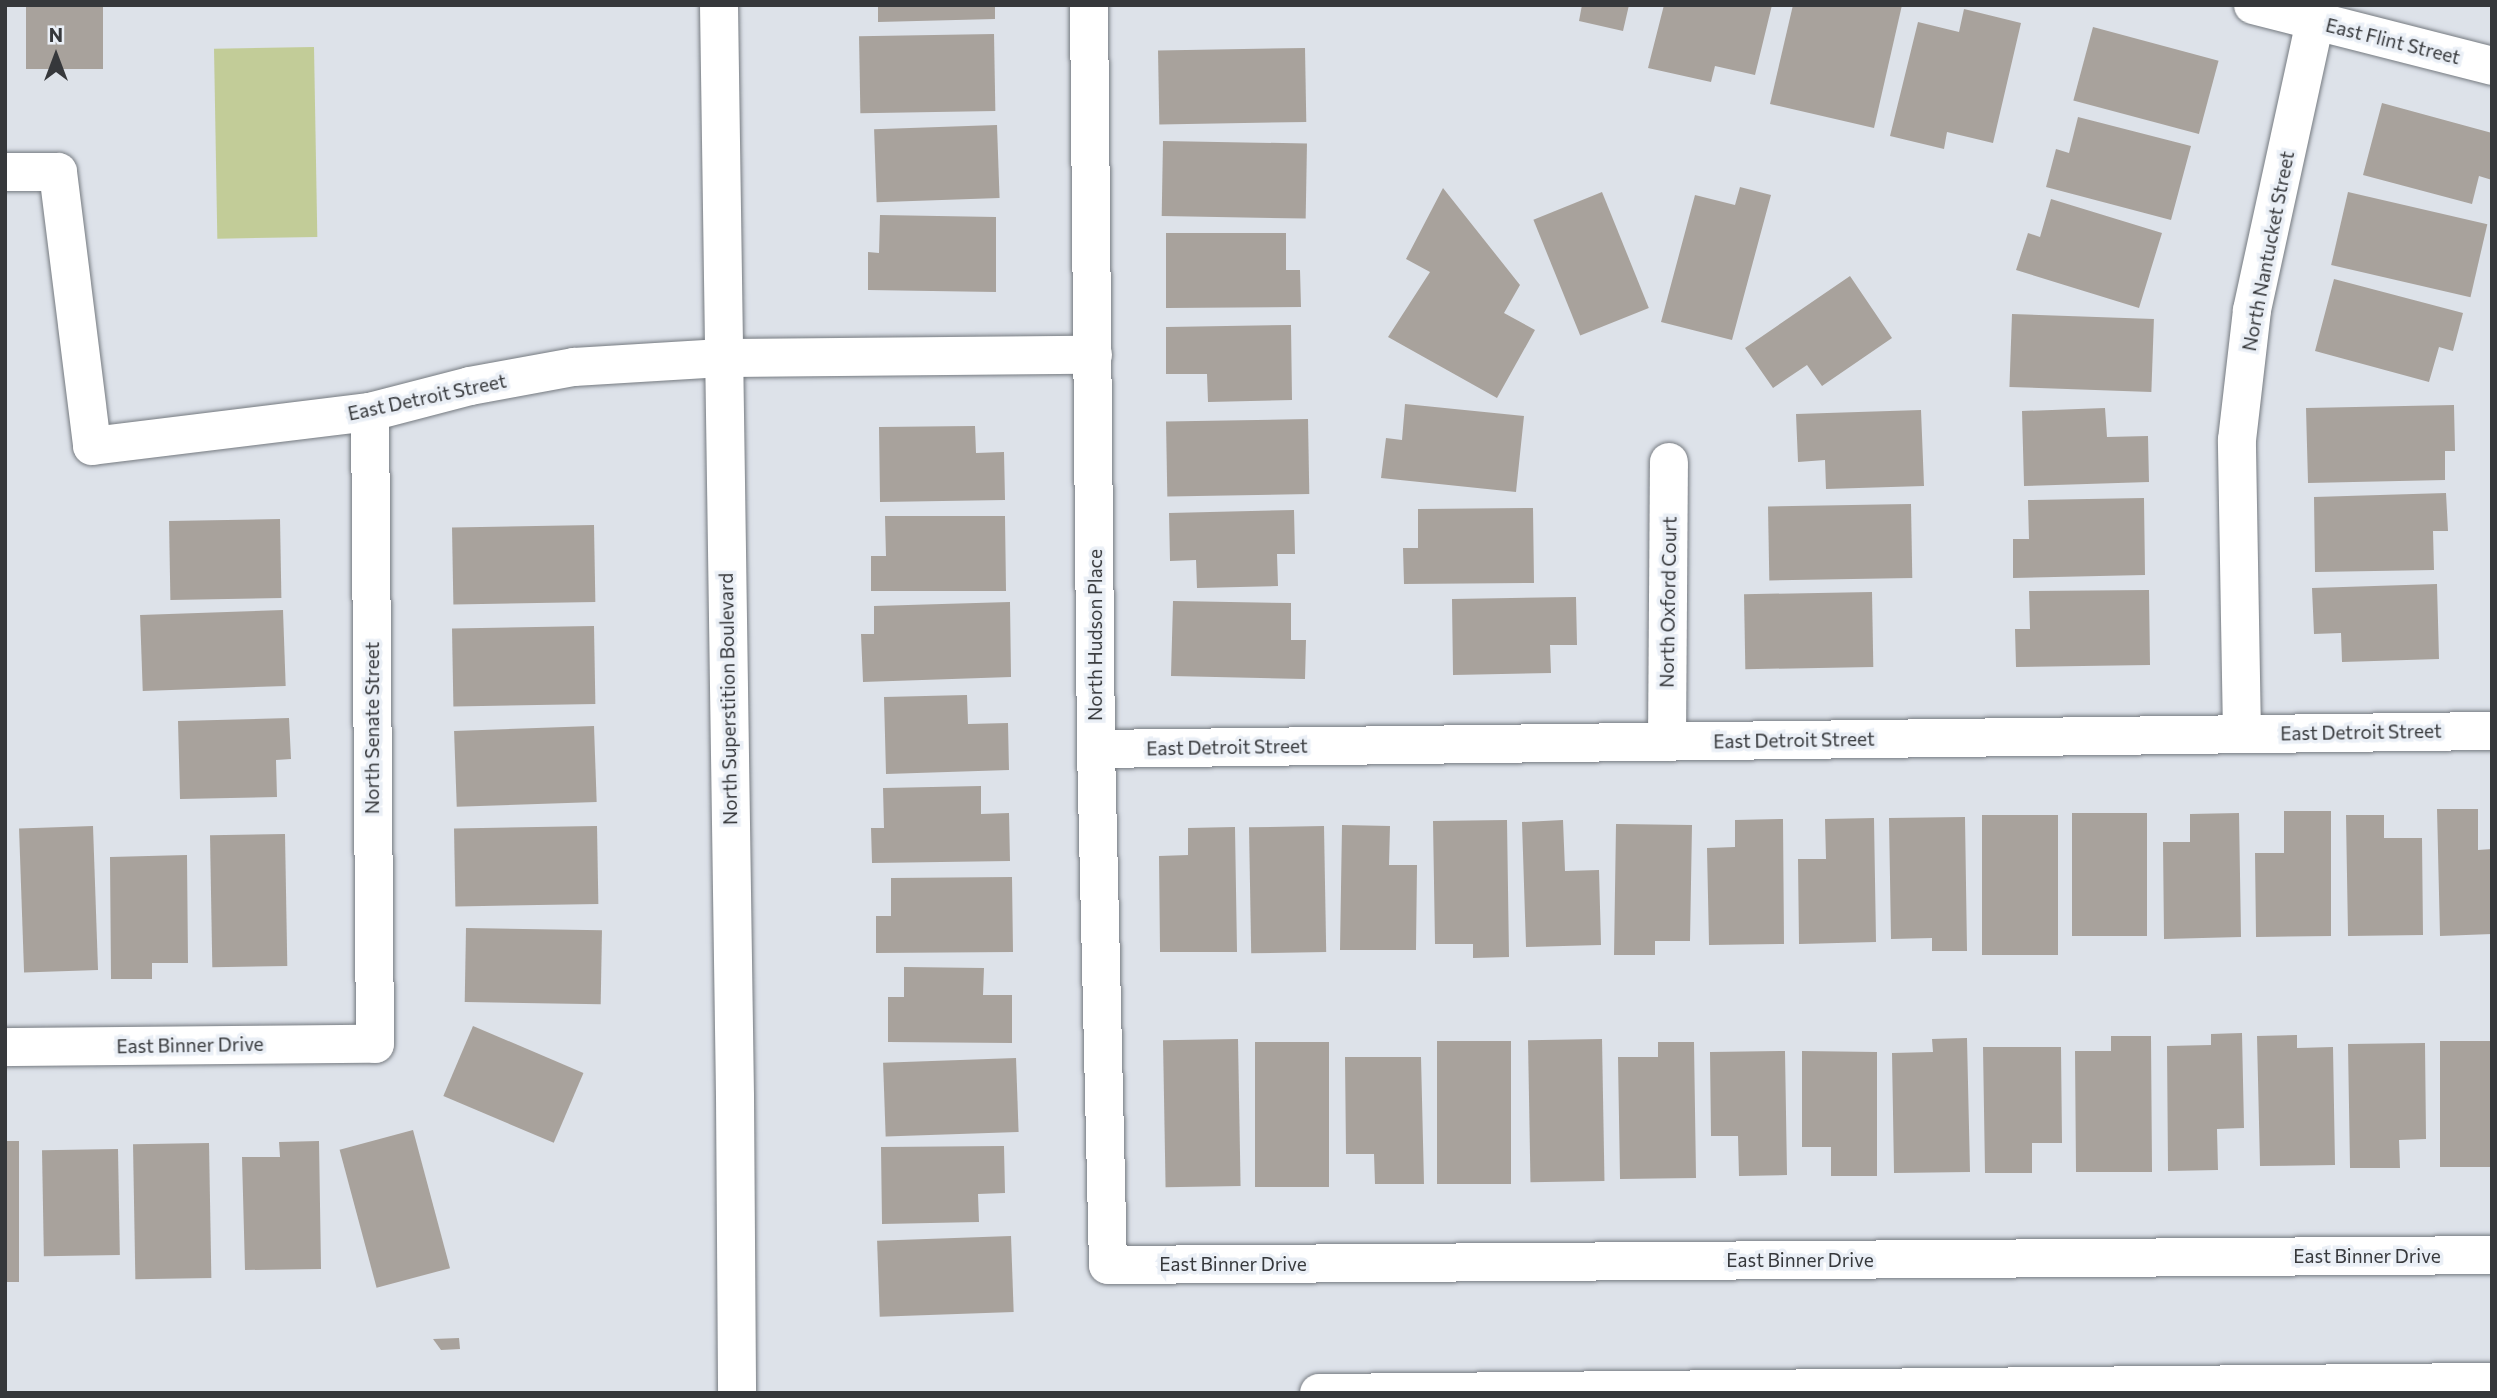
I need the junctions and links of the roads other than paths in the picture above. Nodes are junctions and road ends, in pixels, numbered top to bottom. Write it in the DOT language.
graph roads {
  1 [pos="719,5"];
  2 [pos="1089,5"];
  3 [pos="2253,5"];
  4 [pos="2315,22"];
  5 [pos="2492,66"];
  6 [pos="5,172"];
  7 [pos="1093,355"];
  8 [pos="722,358"];
  9 [pos="370,412"];
  10 [pos="1669,462"];
  11 [pos="2492,731"];
  12 [pos="2242,734"];
  13 [pos="1667,742"];
  14 [pos="1096,749"];
  15 [pos="374,1044"];
  16 [pos="5,1047"];
  17 [pos="2492,1255"];
  18 [pos="1108,1265"];
  19 [pos="2492,1382"];
  20 [pos="737,1393"];
  21 [pos="1319,1393"];
  1 -- 8 [label="street, North Superstition Boulevard"];
  2 -- 7 [label="street, North Hudson Place"];
  3 -- 4 [label="street, East Flint Street"];
  4 -- 5 [label="street, East Flint Street"];
  4 -- 12 [label="street, North Nantucket Street"];
  6 -- 9 [label="street, East Detroit Street"];
  7 -- 8 [label="street, East Detroit Street"];
  7 -- 14 [label="street, North Hudson Place"];
  8 -- 9 [label="street, East Detroit Street"];
  8 -- 20 [label="street, North Superstition Boulevard"];
  9 -- 15 [label="street, North Senate Street"];
  10 -- 13 [label="street, North Oxford Court"];
  11 -- 12 [label="street, East Detroit Street"];
  12 -- 13 [label="street, East Detroit Street"];
  13 -- 14 [label="street, East Detroit Street"];
  14 -- 18 [label="street, North Hudson Place"];
  15 -- 16 [label="street, East Binner Drive"];
  17 -- 18 [label="street, East Binner Drive"];
  19 -- 21 [label="street"];
}
